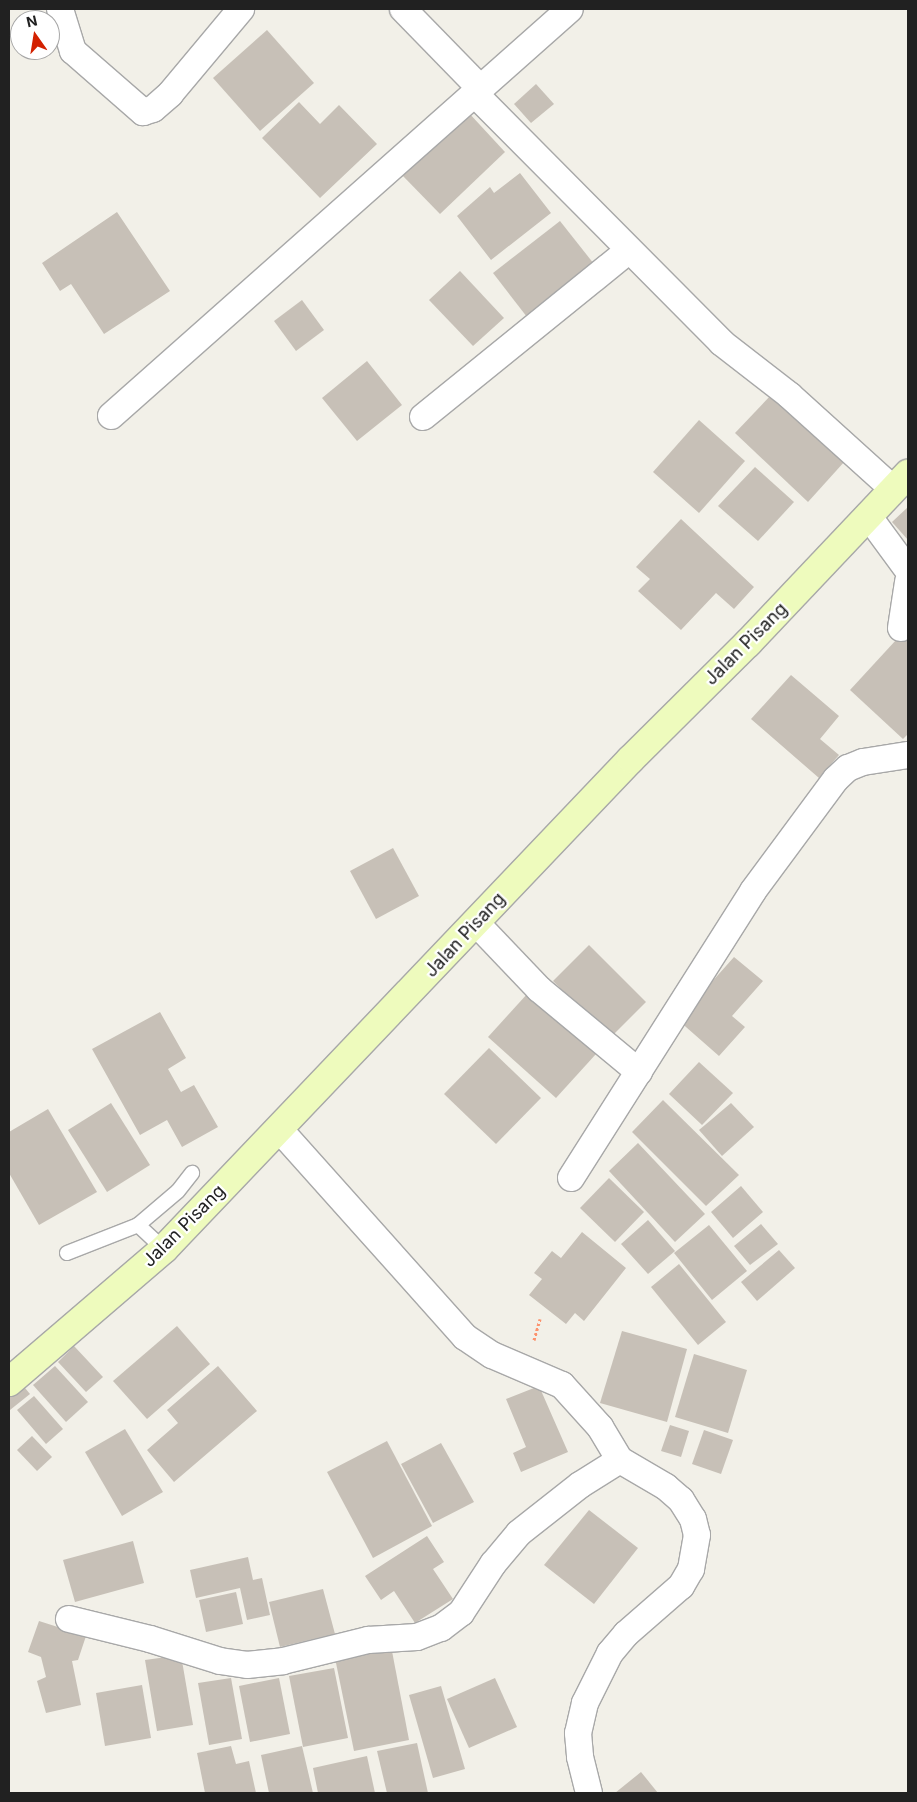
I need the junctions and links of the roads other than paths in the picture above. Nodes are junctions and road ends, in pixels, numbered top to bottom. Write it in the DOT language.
graph roads {
  1 [pos="60,9"];
  2 [pos="241,9"];
  3 [pos="402,9"];
  4 [pos="570,9"];
  5 [pos="476,90"];
  6 [pos="628,250"];
  7 [pos="111,416"];
  8 [pos="423,417"];
  9 [pos="901,481"];
  10 [pos="869,517"];
  11 [pos="908,570"];
  12 [pos="908,582"];
  13 [pos="901,628"];
  14 [pos="908,755"];
  15 [pos="476,923"];
  16 [pos="639,1072"];
  17 [pos="279,1129"];
  18 [pos="192,1174"];
  19 [pos="572,1178"];
  20 [pos="138,1225"];
  21 [pos="164,1250"];
  22 [pos="66,1253"];
  23 [pos="9,1382"];
  24 [pos="620,1460"];
  25 [pos="69,1619"];
  26 [pos="589,1793"];
  1 -- 2 [label="street"];
  3 -- 5 [label="street"];
  4 -- 5 [label="street"];
  5 -- 6 [label="street"];
  5 -- 7 [label="street"];
  6 -- 8 [label="street"];
  6 -- 9 [label="street"];
  9 -- 10 [label="street, Jalan Pisang"];
  10 -- 11 [label="street"];
  10 -- 15 [label="street, Jalan Pisang"];
  12 -- 13 [label="street"];
  14 -- 16 [label="street"];
  15 -- 16 [label="street"];
  15 -- 17 [label="street, Jalan Pisang"];
  16 -- 19 [label="street"];
  17 -- 21 [label="street, Jalan Pisang"];
  17 -- 24 [label="street"];
  18 -- 20 [label="lane"];
  20 -- 21 [label="lane"];
  20 -- 22 [label="lane"];
  21 -- 23 [label="street, Jalan Pisang"];
  24 -- 25 [label="street"];
  24 -- 26 [label="street"];
}
